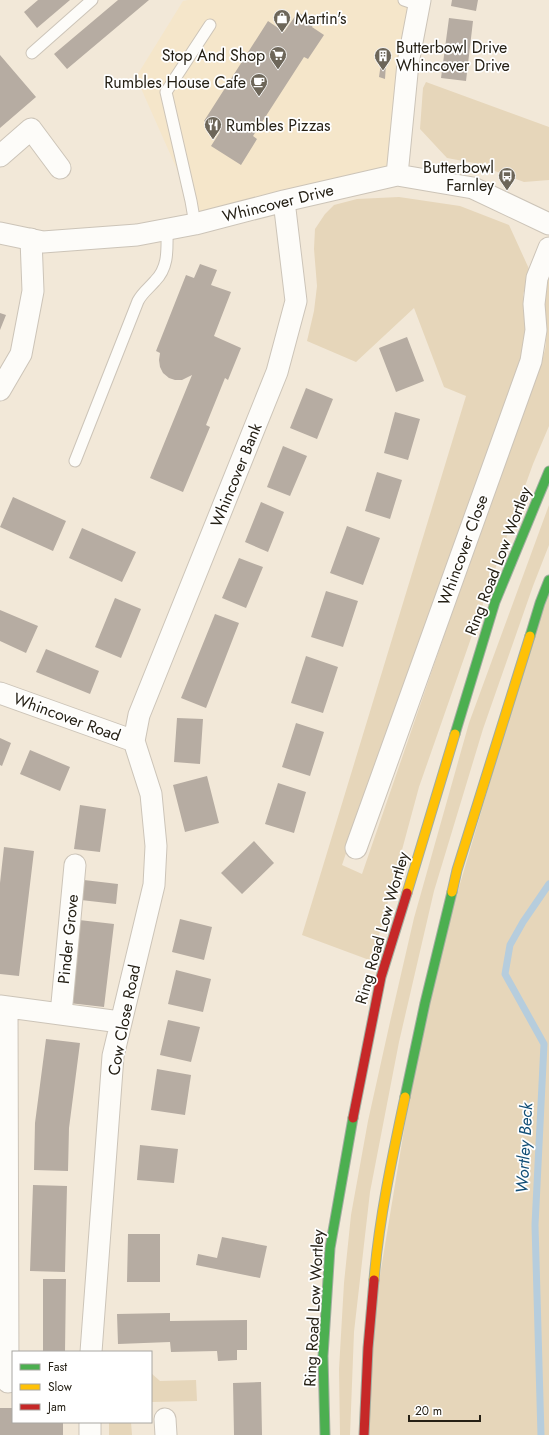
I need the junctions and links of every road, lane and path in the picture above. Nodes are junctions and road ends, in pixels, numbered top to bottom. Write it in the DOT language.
graph roads {
  1 [pos="92,0"];
  2 [pos="414,2"];
  3 [pos="210,25"];
  4 [pos="32,53"];
  5 [pos="0,156"];
  6 [pos="60,168"];
  7 [pos="397,175"];
  8 [pos="284,201"];
  9 [pos="195,224"];
  10 [pos="549,224"];
  11 [pos="166,230"];
  12 [pos="0,233"];
  13 [pos="31,239"];
  14 [pos="549,248"];
  15 [pos="0,390"];
  16 [pos="74,461"];
  17 [pos="549,470"];
  18 [pos="549,580"];
  19 [pos="0,693"];
  20 [pos="134,741"];
  21 [pos="356,848"];
  22 [pos="75,865"];
  23 [pos="4,1006"];
  24 [pos="61,1014"];
  25 [pos="120,1022"];
  26 [pos="91,1351"];
  27 [pos="7,1382"];
  28 [pos="90,1423"];
  29 [pos="90,1435"];
  30 [pos="325,1435"];
  31 [pos="364,1435"];
  1 -- 4 [label="lane"];
  2 -- 7 [label="street"];
  3 -- 9 [label="lane"];
  5 -- 6 [label="street"];
  7 -- 8 [label="street, Whincover Drive"];
  7 -- 10 [label="street, Whincover Drive"];
  8 -- 9 [label="street, Whincover Drive"];
  8 -- 20 [label="street, Whincover Bank"];
  9 -- 11 [label="street, Whincover Drive"];
  11 -- 13 [label="street, Whincover Drive"];
  11 -- 16 [label="lane"];
  12 -- 13 [label="street, Whincover Drive"];
  13 -- 15 [label="street"];
  14 -- 21 [label="street, Whincover Close"];
  17 -- 30 [label="highway, Ring Road Low Wortley"];
  18 -- 31 [label="highway"];
  19 -- 20 [label="street, Whincover Road"];
  20 -- 25 [label="street, Cow Close Road"];
  22 -- 24 [label="street, Pinder Grove"];
  23 -- 24 [label="street"];
  23 -- 27 [label="street"];
  24 -- 25 [label="street"];
  25 -- 26 [label="street, Cow Close Road"];
  28 -- 29 [label="street"];
}
